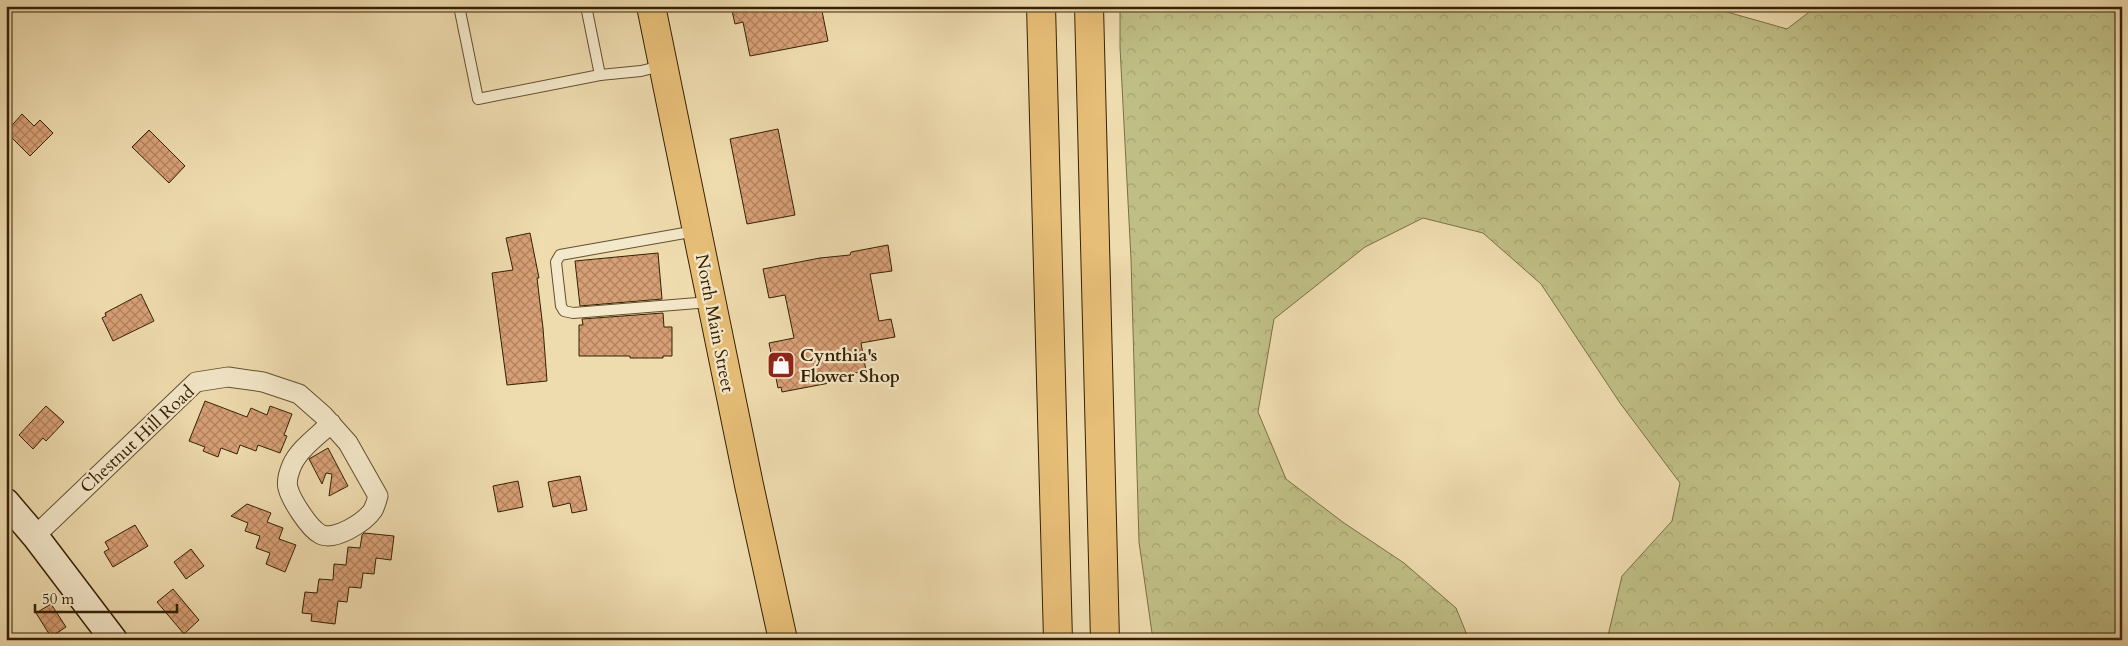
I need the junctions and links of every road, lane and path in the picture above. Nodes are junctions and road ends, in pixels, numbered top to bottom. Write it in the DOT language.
graph roads {
  1 [pos="459,6"];
  2 [pos="586,6"];
  3 [pos="651,6"];
  4 [pos="1041,6"];
  5 [pos="1089,6"];
  6 [pos="664,66"];
  7 [pos="600,74"];
  8 [pos="697,231"];
  9 [pos="711,302"];
  10 [pos="330,423"];
  11 [pos="6,502"];
  12 [pos="35,536"];
  13 [pos="114,640"];
  14 [pos="783,640"];
  15 [pos="1058,640"];
  16 [pos="1104,640"];
  1 -- 7 [label="lane"];
  2 -- 7 [label="lane"];
  3 -- 6 [label="main road, North Main Street"];
  4 -- 15 [label="main road"];
  5 -- 16 [label="main road"];
  6 -- 7 [label="lane"];
  6 -- 8 [label="main road, North Main Street"];
  8 -- 9 [label="main road, North Main Street"];
  8 -- 9 [label="lane"];
  9 -- 14 [label="main road, North Main Street"];
  10 -- 10 [label="street, Chestnut Hill Road"];
  10 -- 12 [label="street, Chestnut Hill Road"];
  11 -- 12 [label="street"];
  12 -- 13 [label="street"];
}
